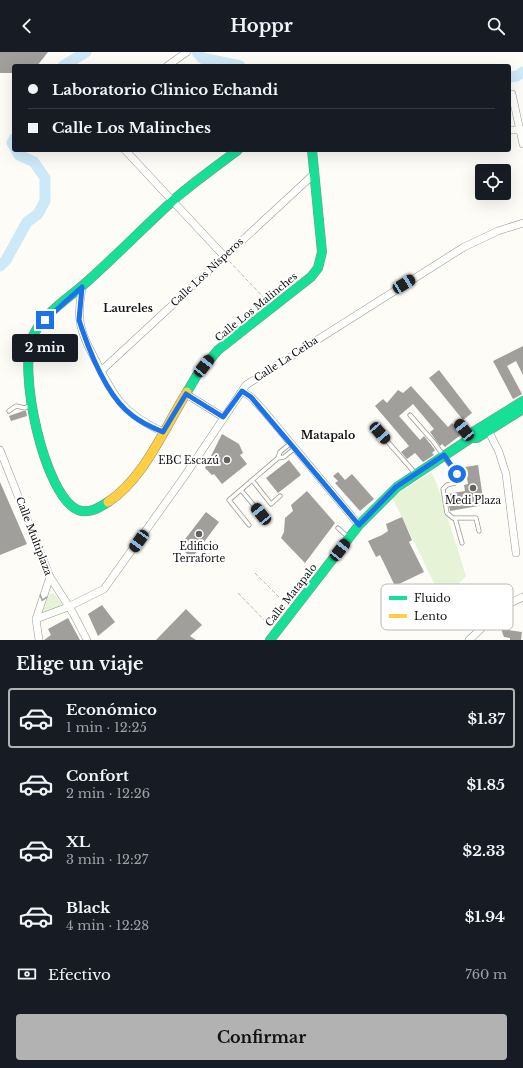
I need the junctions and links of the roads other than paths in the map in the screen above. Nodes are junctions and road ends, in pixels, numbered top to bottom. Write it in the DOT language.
graph roads {
  1 [pos="187,52"];
  2 [pos="170,64"];
  3 [pos="512,94"];
  4 [pos="511,130"];
  5 [pos="522,130"];
  6 [pos="523,144"];
  7 [pos="127,152"];
  8 [pos="235,152"];
  9 [pos="312,152"];
  10 [pos="314,174"];
  11 [pos="172,202"];
  12 [pos="523,223"];
  13 [pos="224,256"];
  14 [pos="82,287"];
  15 [pos="100,371"];
  16 [pos="242,391"];
  17 [pos="186,394"];
  18 [pos="523,401"];
  19 [pos="32,405"];
  20 [pos="523,409"];
  21 [pos="9,411"];
  22 [pos="410,415"];
  23 [pos="223,417"];
  24 [pos="458,422"];
  25 [pos="488,430"];
  26 [pos="163,432"];
  27 [pos="380,433"];
  28 [pos="471,438"];
  29 [pos="293,446"];
  30 [pos="0,450"];
  31 [pos="444,455"];
  32 [pos="278,458"];
  33 [pos="415,473"];
  34 [pos="252,480"];
  35 [pos="241,490"];
  36 [pos="280,496"];
  37 [pos="261,514"];
  38 [pos="455,518"];
  39 [pos="249,525"];
  40 [pos="359,525"];
  41 [pos="338,528"];
  42 [pos="479,531"];
  43 [pos="349,538"];
  44 [pos="462,543"];
  45 [pos="516,553"];
  46 [pos="50,577"];
  47 [pos="523,597"];
  48 [pos="513,602"];
  49 [pos="68,607"];
  50 [pos="36,619"];
  51 [pos="480,630"];
  52 [pos="40,640"];
  53 [pos="87,640"];
  54 [pos="270,640"];
  55 [pos="469,640"];
  1 -- 2 [label="street"];
  3 -- 5 [label="street"];
  4 -- 5 [label="street"];
  5 -- 6 [label="street"];
  7 -- 11 [label="street"];
  8 -- 11 [label="street, Calle Los Malinches"];
  9 -- 10 [label="street, Calle Los Malinches"];
  10 -- 13 [label="street, Calle Los Nísperos"];
  10 -- 17 [label="street, Calle Los Malinches"];
  11 -- 13 [label="street"];
  11 -- 14 [label="street, Calle Los Malinches"];
  12 -- 16 [label="street, Calle La Ceiba"];
  13 -- 15 [label="street, Calle Los Nísperos"];
  14 -- 15 [label="street"];
  14 -- 19 [label="street, Calle Los Malinches"];
  15 -- 26 [label="street"];
  16 -- 23 [label="street, Calle La Ceiba"];
  16 -- 29 [label="street"];
  17 -- 23 [label="street"];
  17 -- 26 [label="street, Calle Los Malinches"];
  18 -- 28 [label="street, Calle Matapalo"];
  19 -- 21 [label="lane"];
  19 -- 26 [label="street, Calle Los Malinches"];
  20 -- 25 [label="street, Calle Matapalo"];
  22 -- 31 [label="lane"];
  23 -- 49 [label="street, Calle La Ceiba"];
  24 -- 28 [label="lane"];
  25 -- 28 [label="street, Calle Matapalo"];
  25 -- 45 [label="street"];
  27 -- 33 [label="lane"];
  28 -- 31 [label="street, Calle Matapalo"];
  29 -- 32 [label="lane"];
  29 -- 32 [label="lane"];
  29 -- 40 [label="street"];
  30 -- 46 [label="street, Calle Multiplaza"];
  31 -- 33 [label="street, Calle Matapalo"];
  31 -- 38 [label="lane"];
  32 -- 34 [label="lane"];
  33 -- 40 [label="street, Calle Matapalo"];
  34 -- 35 [label="lane"];
  34 -- 36 [label="lane"];
  35 -- 37 [label="lane"];
  35 -- 39 [label="lane"];
  38 -- 42 [label="lane"];
  38 -- 44 [label="lane"];
  40 -- 43 [label="street, Calle Matapalo"];
  41 -- 43 [label="lane"];
  43 -- 54 [label="street, Calle Matapalo"];
  46 -- 49 [label="street, Calle Multiplaza"];
  46 -- 50 [label="street, one-way"];
  47 -- 48 [label="street"];
  49 -- 50 [label="street, Calle La Ceiba"];
  49 -- 53 [label="street, Calle Multiplaza"];
  50 -- 52 [label="street"];
  51 -- 55 [label="street"];
}
